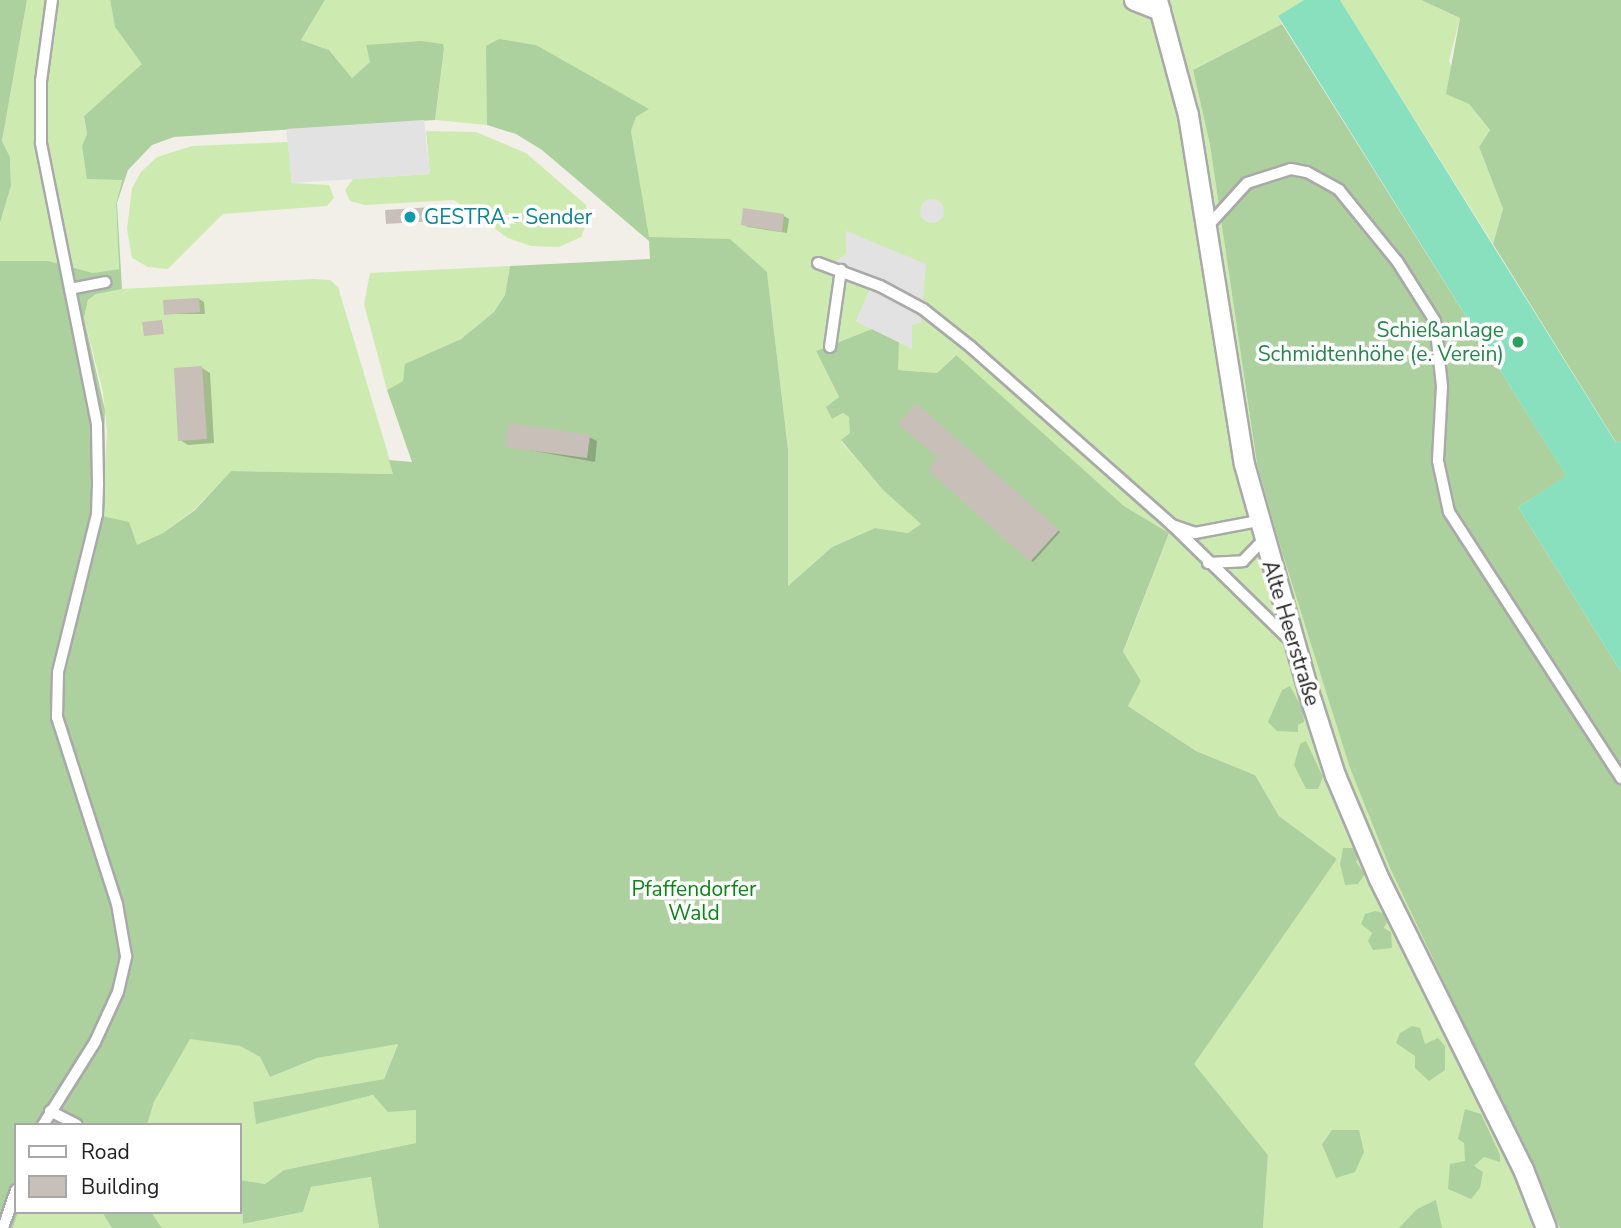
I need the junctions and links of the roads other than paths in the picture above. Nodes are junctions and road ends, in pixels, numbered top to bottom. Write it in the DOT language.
graph roads {
  1 [pos="52,0"];
  2 [pos="1134,0"];
  3 [pos="1158,5"];
  4 [pos="1207,227"];
  5 [pos="818,263"];
  6 [pos="841,270"];
  7 [pos="105,282"];
  8 [pos="69,289"];
  9 [pos="830,347"];
  10 [pos="1172,525"];
  11 [pos="1261,531"];
  12 [pos="1208,563"];
  13 [pos="1295,645"];
  14 [pos="1621,778"];
  15 [pos="50,1111"];
  16 [pos="44,1123"];
  17 [pos="73,1123"];
  18 [pos="14,1196"];
  19 [pos="3,1228"];
  20 [pos="1546,1228"];
  1 -- 8 [label="lane"];
  2 -- 3 [label="street"];
  3 -- 4 [label="street, Alte Heerstraße"];
  4 -- 11 [label="street, Alte Heerstraße"];
  4 -- 14 [label="lane"];
  5 -- 6 [label="lane"];
  6 -- 9 [label="lane"];
  6 -- 10 [label="lane"];
  7 -- 8 [label="lane"];
  8 -- 15 [label="lane"];
  10 -- 11 [label="lane"];
  10 -- 12 [label="lane"];
  11 -- 12 [label="lane"];
  11 -- 13 [label="street, Alte Heerstraße"];
  12 -- 13 [label="lane"];
  13 -- 20 [label="street, Alte Heerstraße"];
  15 -- 16 [label="lane"];
  15 -- 17 [label="lane"];
  18 -- 19 [label="lane"];
}
